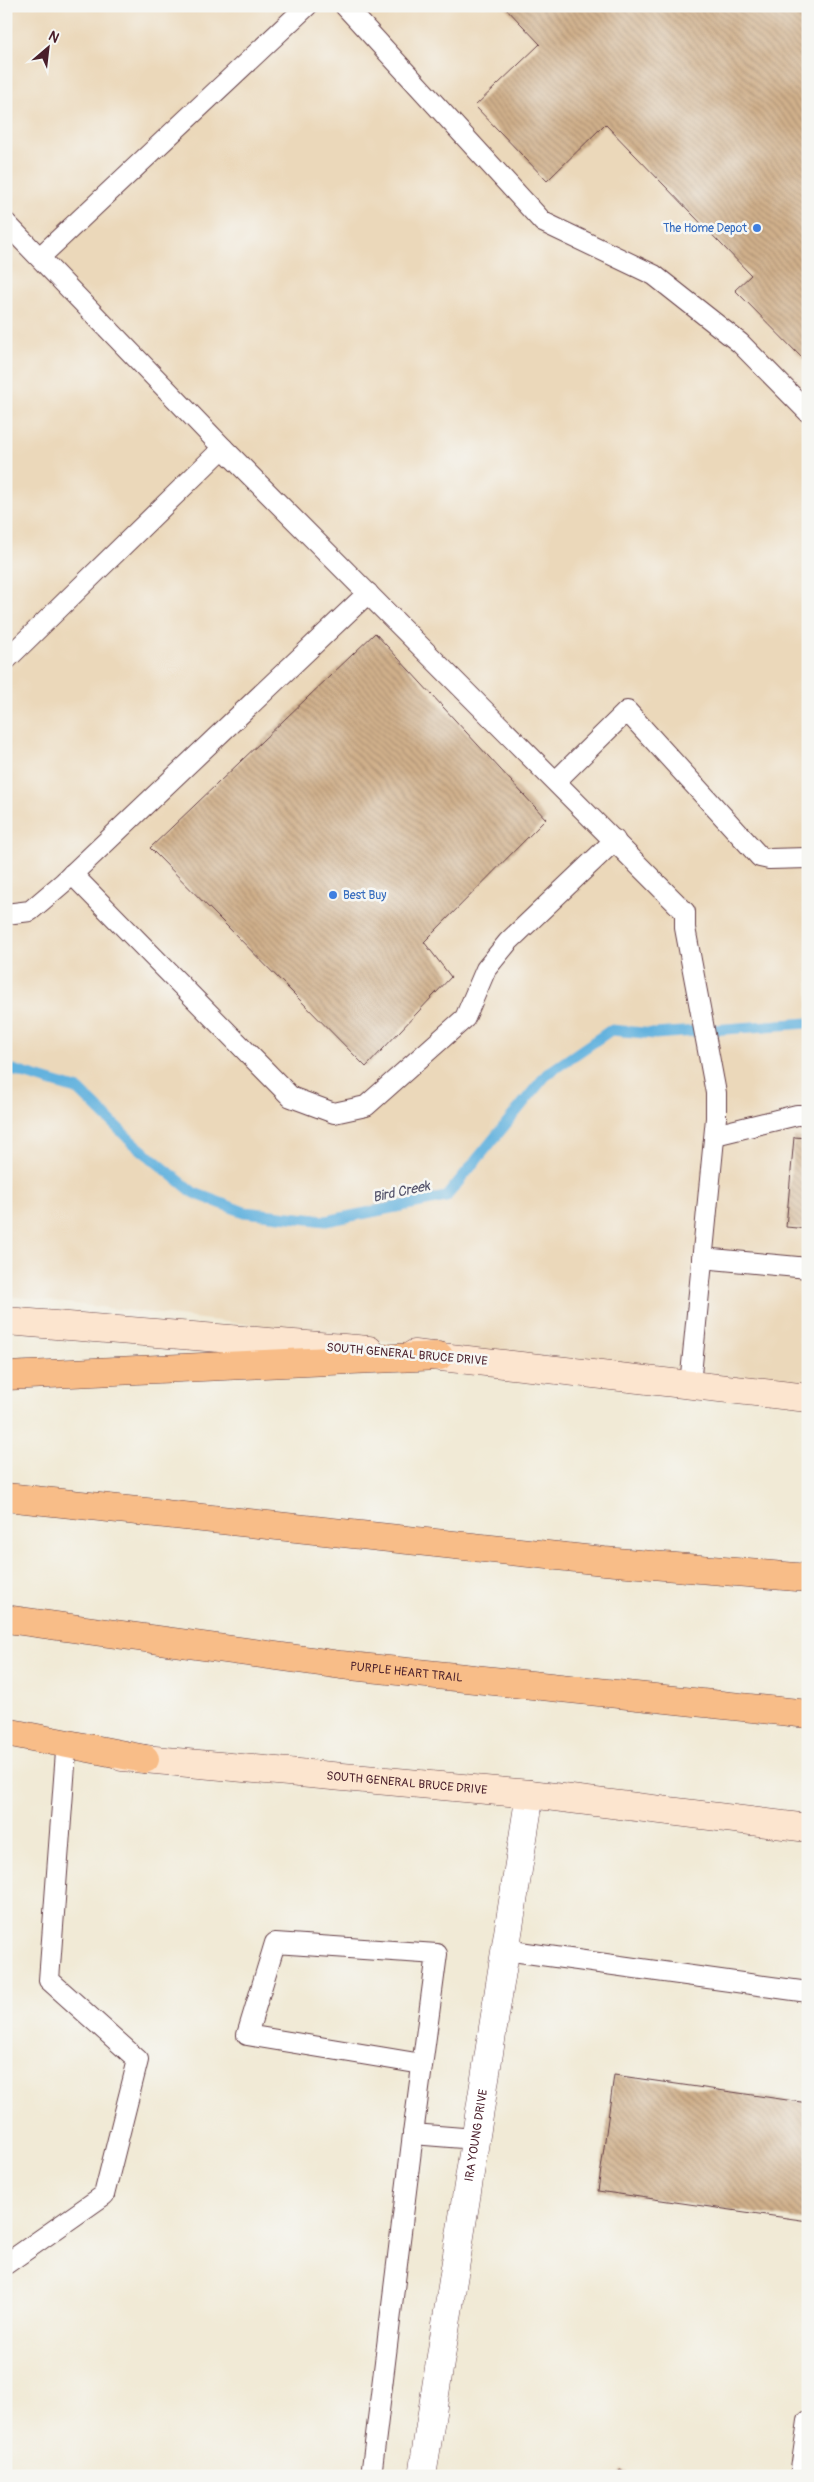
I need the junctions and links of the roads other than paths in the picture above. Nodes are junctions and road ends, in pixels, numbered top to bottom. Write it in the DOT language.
graph roads {
  1 [pos="307,6"];
  2 [pos="345,6"];
  3 [pos="6,222"];
  4 [pos="40,257"];
  5 [pos="808,412"];
  6 [pos="223,448"];
  7 [pos="368,593"];
  8 [pos="6,660"];
  9 [pos="556,781"];
  10 [pos="615,840"];
  11 [pos="808,858"];
  12 [pos="72,874"];
  13 [pos="6,914"];
  14 [pos="808,1115"];
  15 [pos="715,1135"];
  16 [pos="702,1258"];
  17 [pos="808,1268"];
  18 [pos="6,1321"];
  19 [pos="439,1356"];
  20 [pos="6,1376"];
  21 [pos="690,1385"];
  22 [pos="808,1398"];
  23 [pos="6,1497"];
  24 [pos="808,1578"];
  25 [pos="6,1619"];
  26 [pos="808,1714"];
  27 [pos="6,1732"];
  28 [pos="6,1746"];
  29 [pos="66,1752"];
  30 [pos="145,1759"];
  31 [pos="530,1794"];
  32 [pos="808,1828"];
  33 [pos="505,1950"];
  34 [pos="808,1992"];
  35 [pos="422,2064"];
  36 [pos="413,2134"];
  37 [pos="475,2139"];
  38 [pos="6,2264"];
  39 [pos="808,2421"];
  40 [pos="371,2476"];
  41 [pos="422,2476"];
  42 [pos="800,2476"];
  1 -- 4 [label="lane"];
  2 -- 5 [label="lane"];
  3 -- 4 [label="lane"];
  4 -- 6 [label="lane"];
  6 -- 7 [label="lane"];
  6 -- 8 [label="lane"];
  7 -- 9 [label="lane"];
  7 -- 12 [label="lane"];
  9 -- 10 [label="lane"];
  9 -- 11 [label="lane"];
  10 -- 12 [label="lane"];
  10 -- 15 [label="lane"];
  12 -- 13 [label="lane"];
  14 -- 15 [label="lane"];
  15 -- 16 [label="lane"];
  16 -- 17 [label="lane"];
  16 -- 21 [label="lane"];
  18 -- 19 [label="main road, SOUTH GENERAL BRUCE DRIVE"];
  19 -- 20 [label="highway"];
  19 -- 21 [label="main road, SOUTH GENERAL BRUCE DRIVE"];
  21 -- 22 [label="main road, SOUTH GENERAL BRUCE DRIVE"];
  23 -- 24 [label="highway"];
  25 -- 26 [label="highway, PURPLE HEART TRAIL"];
  27 -- 30 [label="highway"];
  28 -- 29 [label="main road, SOUTH GENERAL BRUCE DRIVE"];
  29 -- 30 [label="main road, SOUTH GENERAL BRUCE DRIVE"];
  29 -- 38 [label="lane"];
  30 -- 31 [label="main road, SOUTH GENERAL BRUCE DRIVE"];
  31 -- 32 [label="main road, SOUTH GENERAL BRUCE DRIVE"];
  31 -- 33 [label="street, IRA YOUNG DRIVE"];
  33 -- 34 [label="lane"];
  33 -- 37 [label="street, IRA YOUNG DRIVE"];
  35 -- 35 [label="lane"];
  35 -- 36 [label="lane"];
  36 -- 37 [label="lane"];
  36 -- 40 [label="lane"];
  37 -- 41 [label="street, IRA YOUNG DRIVE"];
  39 -- 42 [label="lane"];
}
